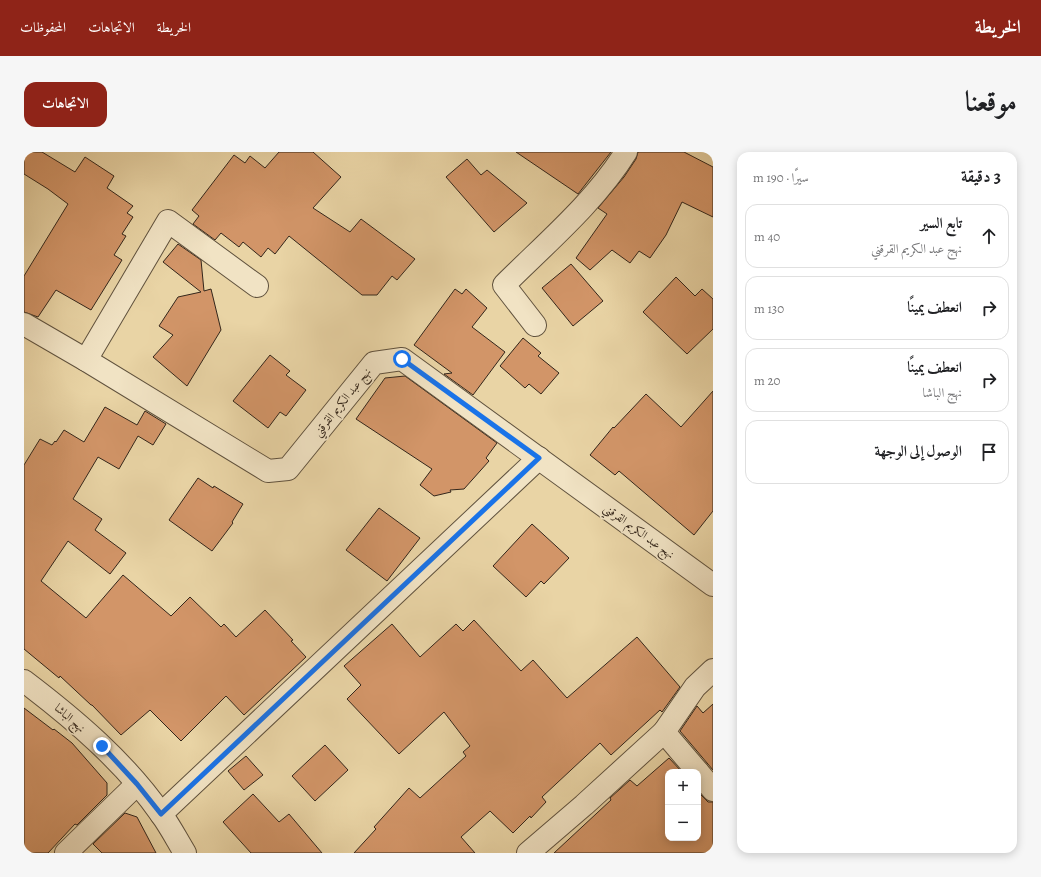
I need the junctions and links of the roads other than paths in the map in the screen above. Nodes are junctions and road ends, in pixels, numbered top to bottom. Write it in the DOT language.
graph roads {
  1 [pos="626,152"];
  2 [pos="257,286"];
  3 [pos="24,324"];
  4 [pos="535,325"];
  5 [pos="86,360"];
  6 [pos="539,458"];
  7 [pos="713,585"];
  8 [pos="713,670"];
  9 [pos="24,681"];
  10 [pos="664,732"];
  11 [pos="695,769"];
  12 [pos="701,776"];
  13 [pos="137,784"];
  14 [pos="713,790"];
  15 [pos="161,814"];
  16 [pos="66,853"];
  17 [pos="185,853"];
  18 [pos="528,853"];
  1 -- 4 [label="street"];
  2 -- 5 [label="street"];
  3 -- 5 [label="street, نهج عبد الكريم القرقني"];
  5 -- 6 [label="street, نهج عبد الكريم القرقني"];
  6 -- 7 [label="street, نهج عبد الكريم القرقني"];
  6 -- 15 [label="street"];
  8 -- 10 [label="street"];
  9 -- 13 [label="street, نهج الباشا"];
  10 -- 11 [label="street"];
  10 -- 18 [label="street"];
  12 -- 14 [label="street"];
  13 -- 15 [label="street, نهج الباشا"];
  13 -- 16 [label="street"];
  15 -- 17 [label="street, نهج الباشا"];
}
